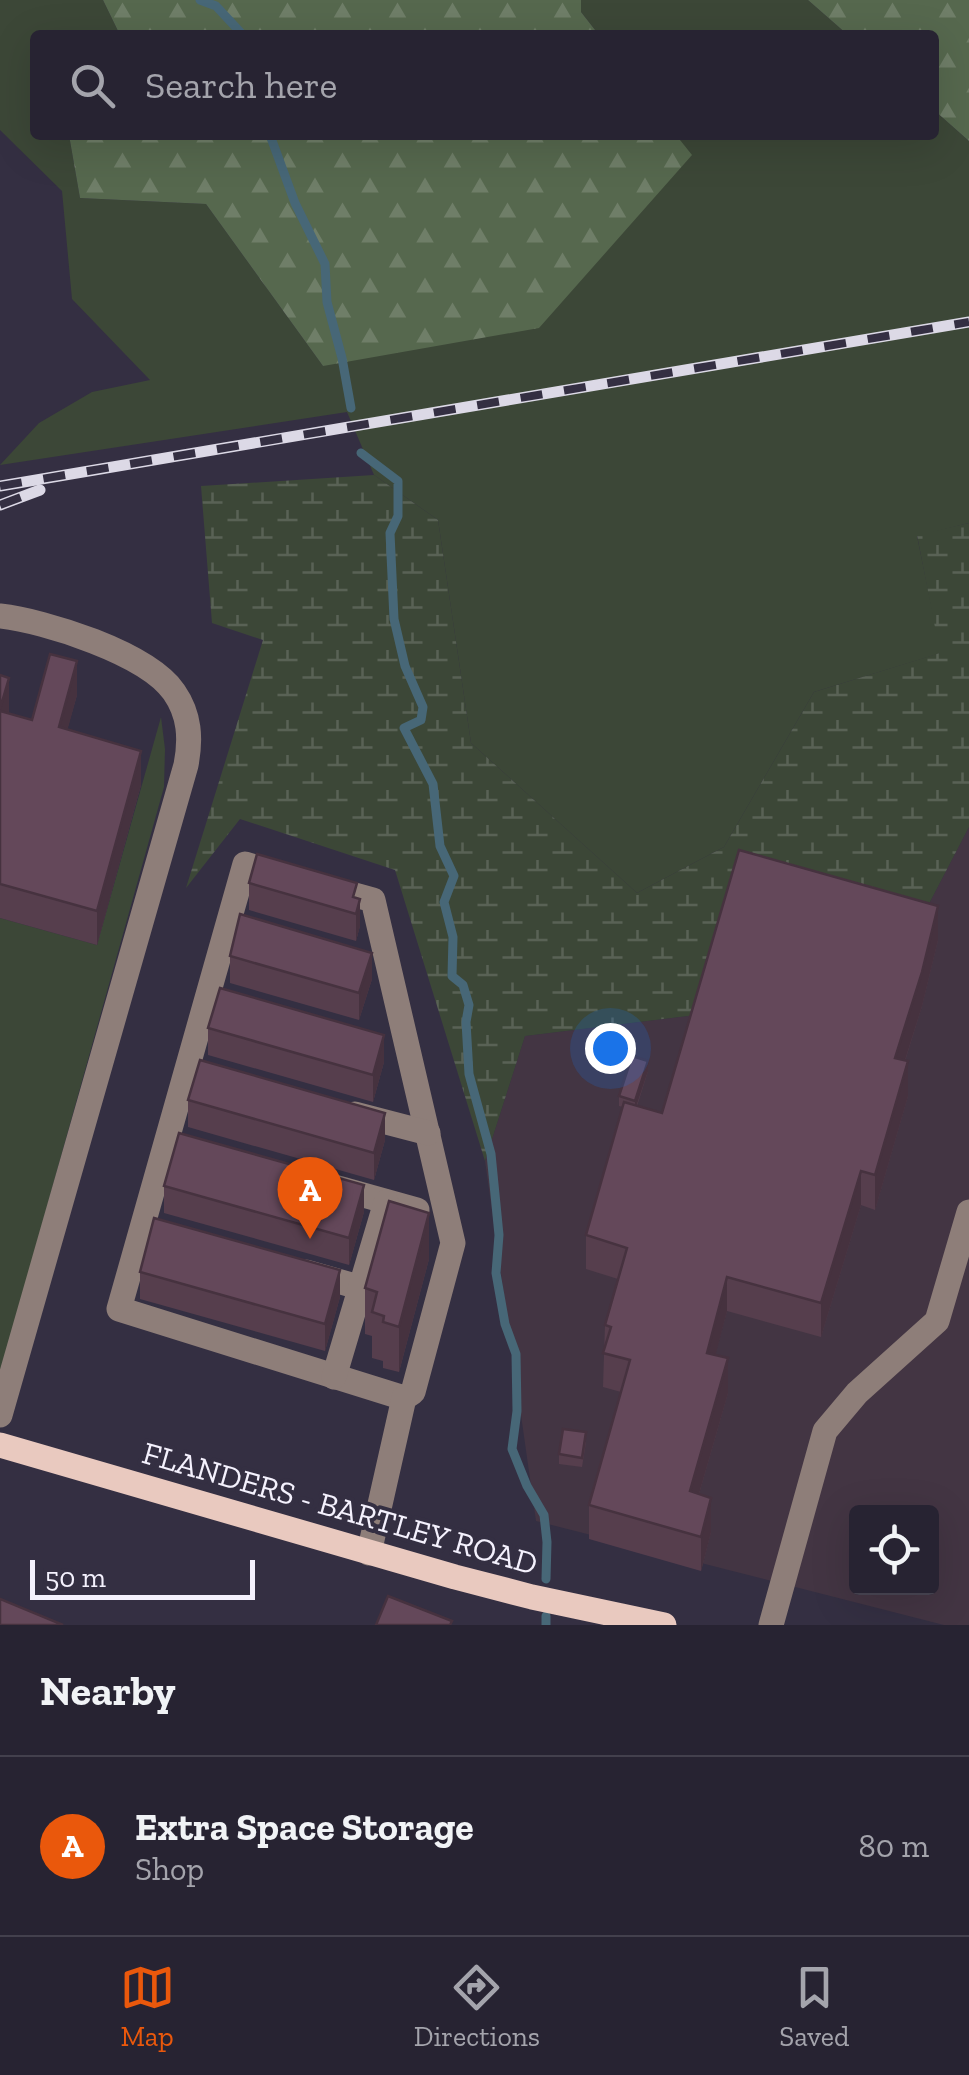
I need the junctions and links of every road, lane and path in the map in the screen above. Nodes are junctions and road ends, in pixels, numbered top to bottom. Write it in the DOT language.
graph roads {
  1 [pos="0,616"];
  2 [pos="334,1109"];
  3 [pos="428,1133"];
  4 [pos="313,1182"];
  5 [pos="386,1202"];
  6 [pos="969,1212"];
  7 [pos="446,1218"];
  8 [pos="289,1267"];
  9 [pos="362,1288"];
  10 [pos="334,1377"];
  11 [pos="404,1398"];
  12 [pos="0,1415"];
  13 [pos="0,1445"];
  14 [pos="369,1553"];
  15 [pos="664,1625"];
  16 [pos="770,1625"];
  1 -- 12 [label="lane"];
  2 -- 3 [label="lane"];
  3 -- 7 [label="lane"];
  3 -- 10 [label="lane"];
  4 -- 5 [label="lane"];
  5 -- 7 [label="lane"];
  5 -- 9 [label="lane"];
  6 -- 16 [label="lane"];
  7 -- 11 [label="lane"];
  8 -- 9 [label="lane"];
  9 -- 10 [label="lane"];
  10 -- 11 [label="lane"];
  11 -- 14 [label="lane"];
  13 -- 14 [label="main road, FLANDERS - BARTLEY ROAD"];
  14 -- 15 [label="main road, FLANDERS - BARTLEY ROAD"];
}
